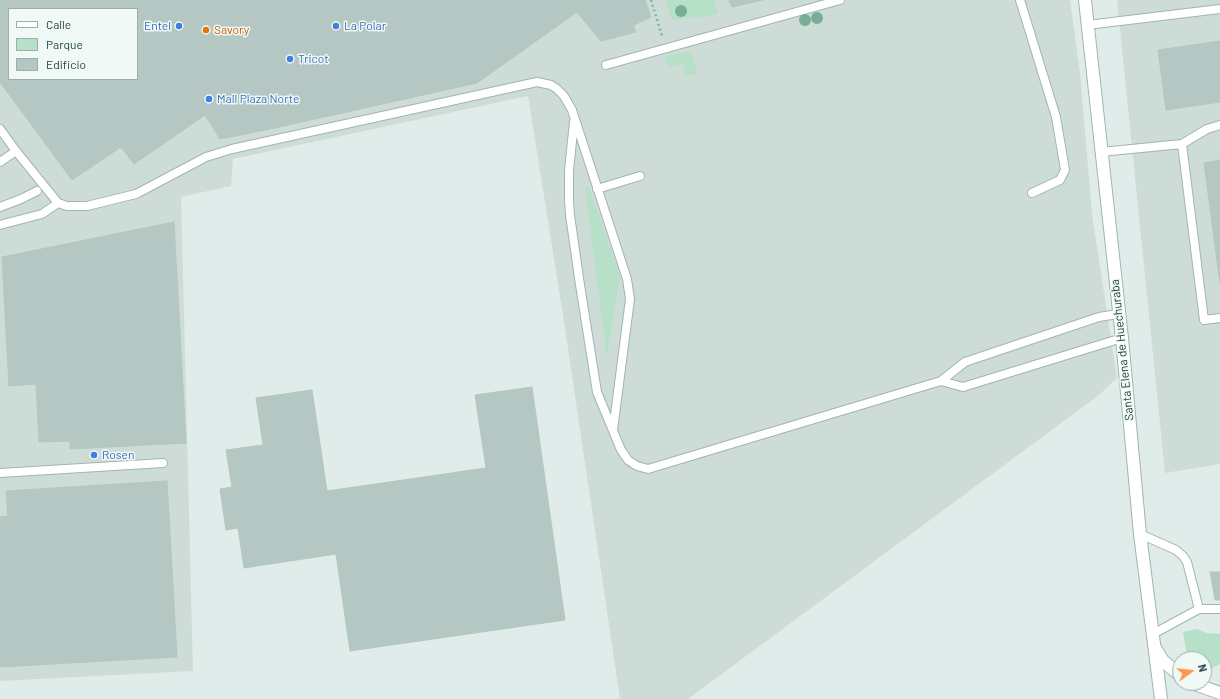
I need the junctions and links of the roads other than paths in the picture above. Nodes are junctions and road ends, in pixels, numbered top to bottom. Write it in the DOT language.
graph roads {
  1 [pos="840,0"];
  2 [pos="1020,0"];
  3 [pos="1085,0"];
  4 [pos="1220,9"];
  5 [pos="1088,25"];
  6 [pos="606,65"];
  7 [pos="572,110"];
  8 [pos="1220,125"];
  9 [pos="0,129"];
  10 [pos="1182,144"];
  11 [pos="16,151"];
  12 [pos="1101,152"];
  13 [pos="0,162"];
  14 [pos="640,176"];
  15 [pos="597,189"];
  16 [pos="37,191"];
  17 [pos="1032,193"];
  18 [pos="58,203"];
  19 [pos="0,207"];
  20 [pos="0,225"];
  21 [pos="1118,314"];
  22 [pos="1220,318"];
  23 [pos="1122,338"];
  24 [pos="941,381"];
  25 [pos="613,430"];
  26 [pos="162,463"];
  27 [pos="0,473"];
  28 [pos="1140,534"];
  29 [pos="1199,609"];
  30 [pos="1220,609"];
  31 [pos="1153,634"];
  32 [pos="1155,648"];
  33 [pos="1172,668"];
  34 [pos="1161,699"];
  1 -- 6 [label="lane"];
  2 -- 17 [label="lane"];
  3 -- 5 [label="street, Santa Elena de Huechuraba"];
  4 -- 5 [label="lane"];
  5 -- 12 [label="street, Santa Elena de Huechuraba"];
  7 -- 15 [label="lane"];
  7 -- 18 [label="lane"];
  7 -- 25 [label="lane"];
  8 -- 10 [label="lane"];
  9 -- 11 [label="lane"];
  10 -- 12 [label="lane"];
  10 -- 22 [label="lane"];
  11 -- 13 [label="lane"];
  11 -- 18 [label="lane"];
  12 -- 21 [label="street, Santa Elena de Huechuraba"];
  14 -- 15 [label="lane"];
  15 -- 25 [label="lane"];
  16 -- 19 [label="lane"];
  18 -- 20 [label="lane"];
  21 -- 23 [label="street, Santa Elena de Huechuraba"];
  21 -- 24 [label="lane"];
  23 -- 24 [label="lane"];
  23 -- 28 [label="street, Santa Elena de Huechuraba"];
  24 -- 25 [label="lane"];
  26 -- 27 [label="lane"];
  28 -- 29 [label="lane"];
  28 -- 31 [label="street, Santa Elena de Huechuraba"];
  29 -- 30 [label="lane"];
  29 -- 31 [label="lane"];
  31 -- 32 [label="street, Santa Elena de Huechuraba"];
  32 -- 33 [label="street"];
  32 -- 34 [label="street, Santa Elena de Huechuraba"];
}
